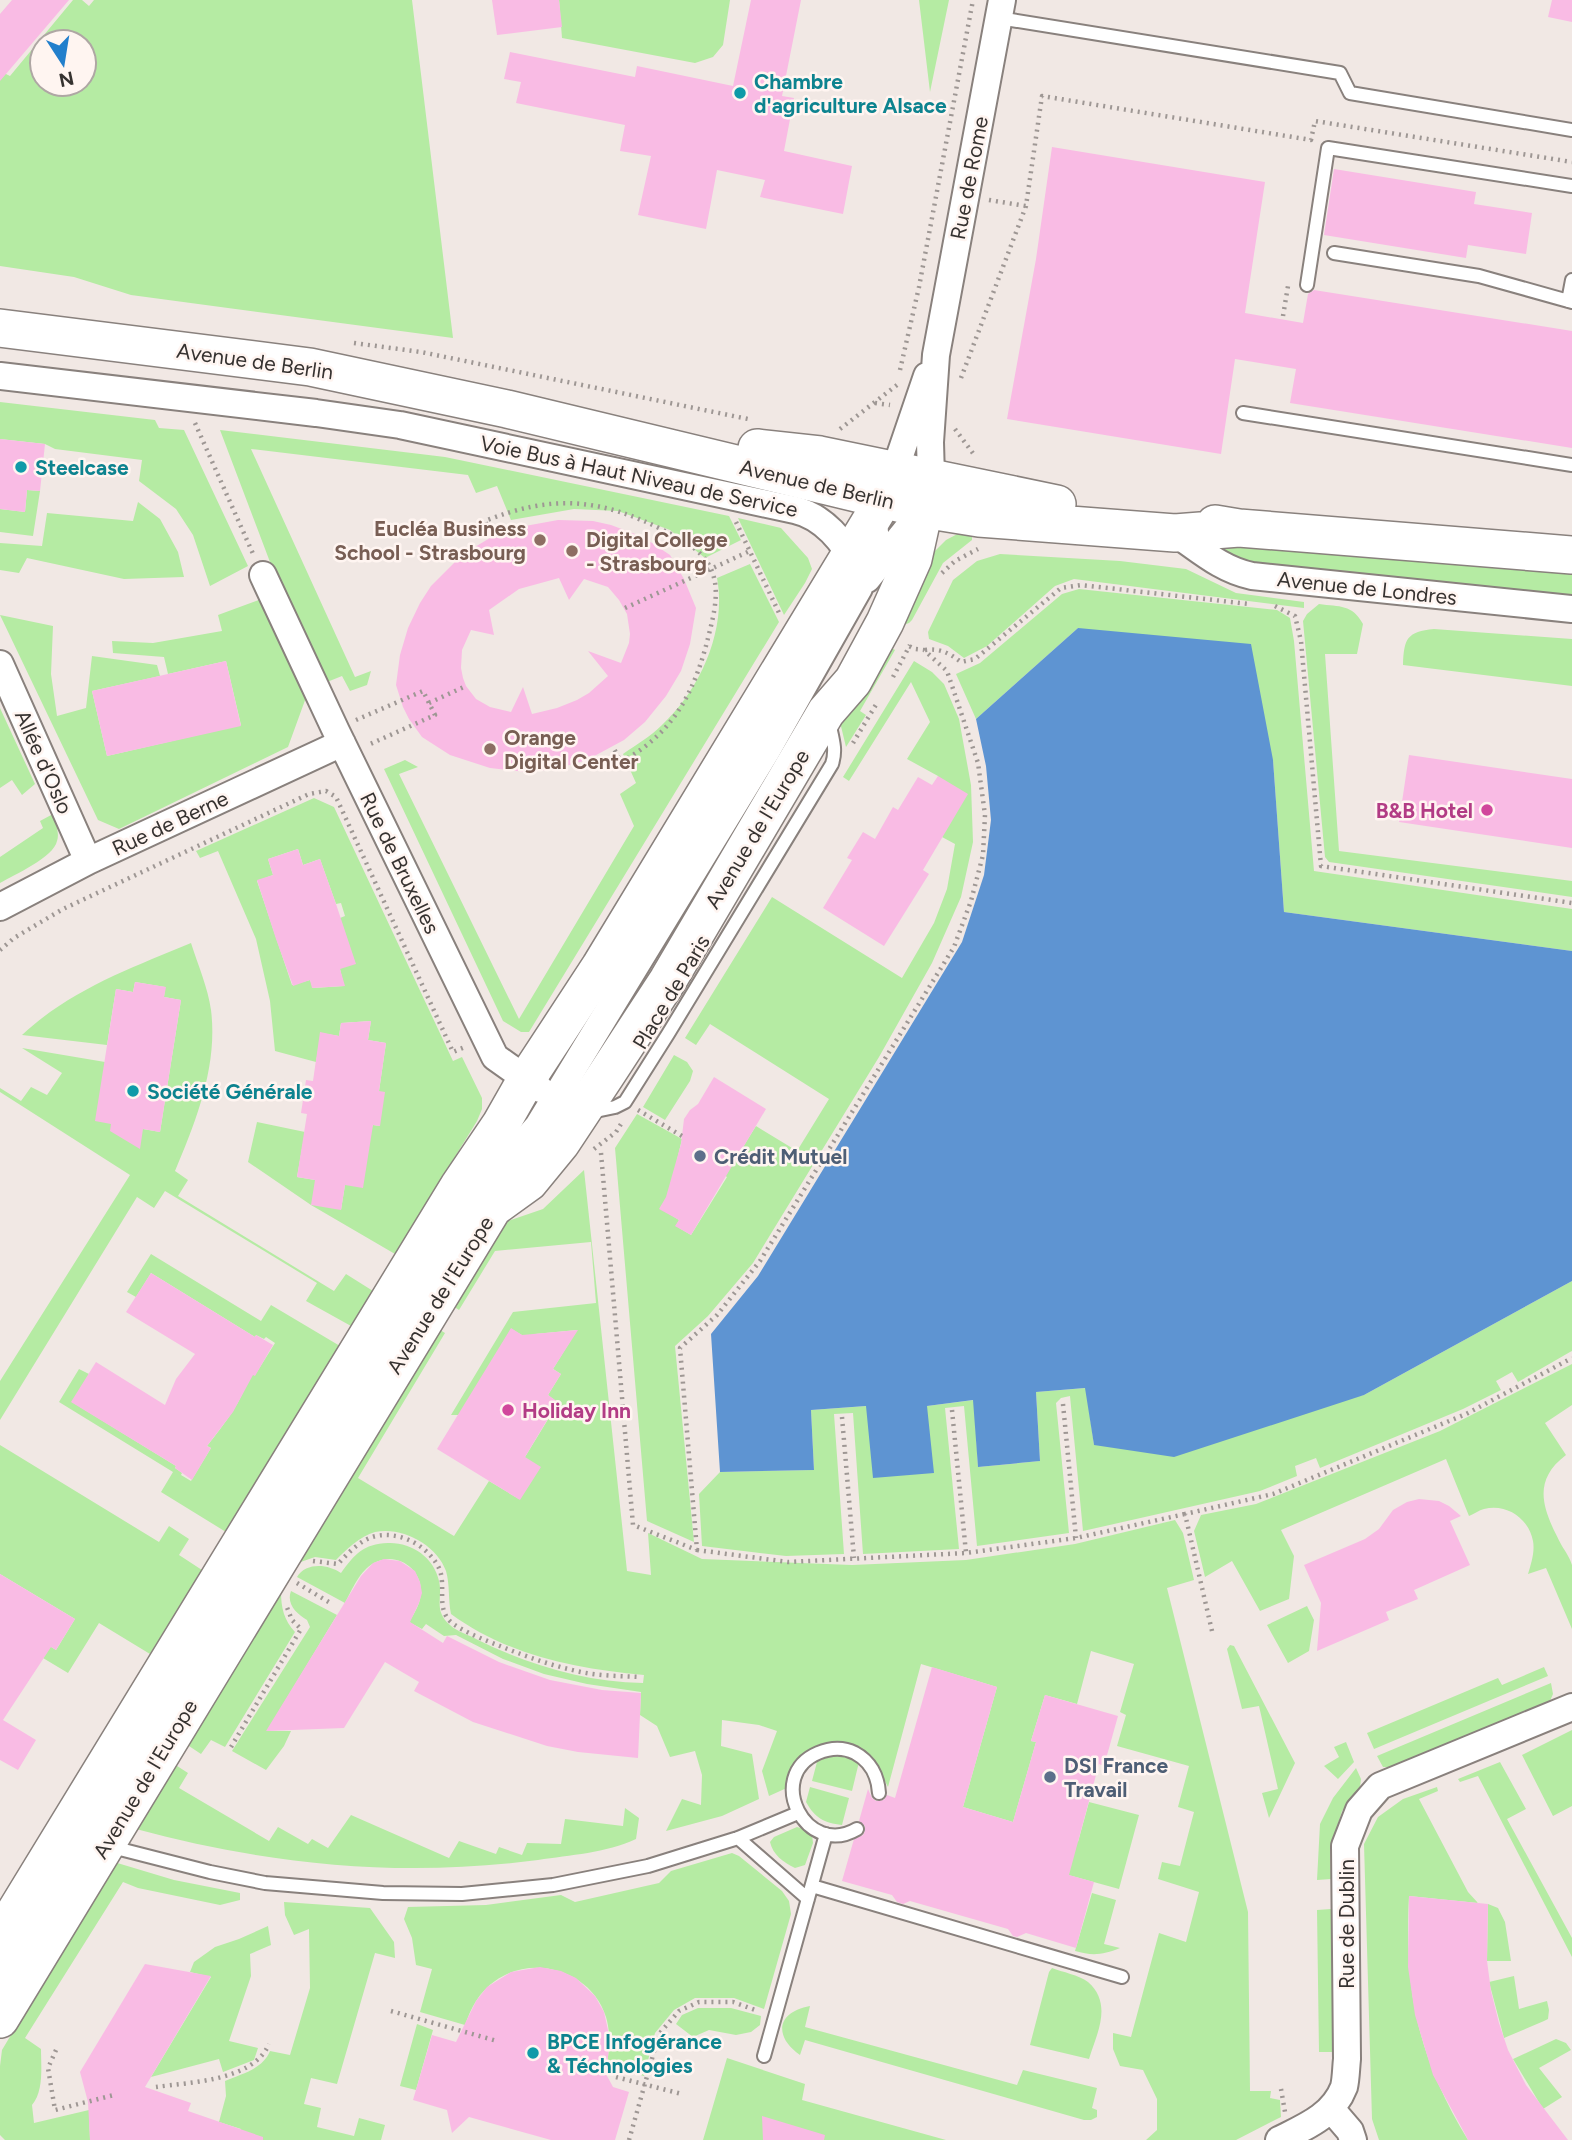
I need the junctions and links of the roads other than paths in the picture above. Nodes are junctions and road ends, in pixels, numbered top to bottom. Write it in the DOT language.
graph roads {
  1 [pos="1000,9"];
  2 [pos="1572,130"];
  3 [pos="1572,186"];
  4 [pos="1334,253"];
  5 [pos="1572,280"];
  6 [pos="1307,285"];
  7 [pos="1570,302"];
  8 [pos="0,328"];
  9 [pos="936,355"];
  10 [pos="0,376"];
  11 [pos="1243,413"];
  12 [pos="1572,465"];
  13 [pos="889,485"];
  14 [pos="927,493"];
  15 [pos="1239,528"];
  16 [pos="1175,533"];
  17 [pos="1572,555"];
  18 [pos="855,571"];
  19 [pos="263,575"];
  20 [pos="1572,609"];
  21 [pos="0,664"];
  22 [pos="342,742"];
  23 [pos="88,861"];
  24 [pos="0,907"];
  25 [pos="554,1097"];
  26 [pos="1572,1707"];
  27 [pos="878,1793"];
  28 [pos="798,1813"];
  29 [pos="857,1829"];
  30 [pos="826,1834"];
  31 [pos="738,1838"];
  32 [pos="104,1845"];
  33 [pos="810,1893"];
  34 [pos="0,1937"];
  35 [pos="1122,1977"];
  36 [pos="0,1978"];
  37 [pos="0,2019"];
  38 [pos="764,2056"];
  39 [pos="1332,2110"];
  40 [pos="1282,2128"];
  41 [pos="1353,2140"];
  1 -- 2 [label="lane"];
  1 -- 9 [label="street, Rue de Rome"];
  3 -- 6 [label="lane"];
  4 -- 7 [label="lane"];
  5 -- 7 [label="lane"];
  8 -- 13 [label="street, Avenue de Berlin"];
  9 -- 13 [label="street, Rue de Rome"];
  9 -- 14 [label="street, Rue de Rome"];
  10 -- 18 [label="street, Voie Bus à Haut Niveau de Service"];
  11 -- 12 [label="lane"];
  13 -- 14 [label="street, Avenue de Berlin"];
  13 -- 18 [label="street, Avenue de l'Europe"];
  14 -- 15 [label="street"];
  14 -- 16 [label="street"];
  14 -- 18 [label="street, Avenue de l'Europe"];
  14 -- 25 [label="street, Avenue de l'Europe"];
  15 -- 16 [label="street"];
  15 -- 17 [label="street"];
  16 -- 20 [label="street, Avenue de Londres"];
  18 -- 25 [label="street, Avenue de l'Europe"];
  18 -- 25 [label="street, Avenue de l'Europe"];
  19 -- 22 [label="street, Rue de Bruxelles"];
  21 -- 23 [label="street, Allée d'Oslo"];
  22 -- 23 [label="street, Rue de Berne"];
  22 -- 25 [label="street, Rue de Bruxelles"];
  23 -- 24 [label="street, Rue de Berne"];
  25 -- 32 [label="street, Avenue de l'Europe"];
  25 -- 34 [label="street, Avenue de l'Europe"];
  25 -- 36 [label="street, Avenue de l'Europe"];
  26 -- 39 [label="street, Rue de Dublin"];
  27 -- 28 [label="lane"];
  28 -- 30 [label="lane"];
  28 -- 31 [label="lane"];
  29 -- 30 [label="lane"];
  30 -- 33 [label="lane"];
  31 -- 32 [label="lane"];
  31 -- 33 [label="lane"];
  32 -- 37 [label="street, Avenue de l'Europe"];
  33 -- 35 [label="lane"];
  33 -- 38 [label="lane"];
  39 -- 40 [label="street"];
  39 -- 41 [label="street"];
}
